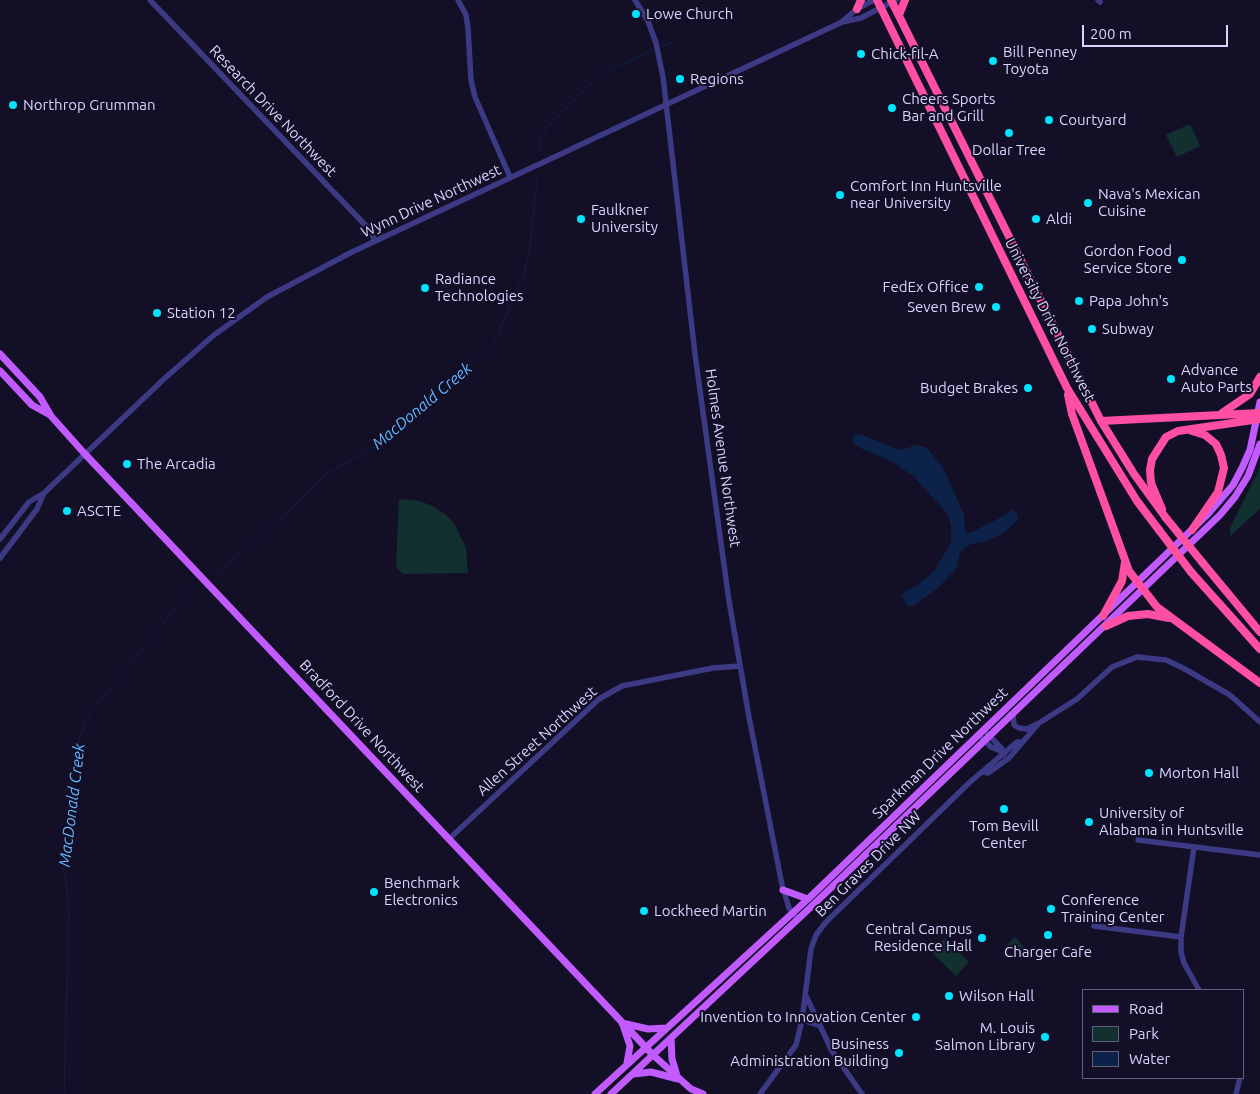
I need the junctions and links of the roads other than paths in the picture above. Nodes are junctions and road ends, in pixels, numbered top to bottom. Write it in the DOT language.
graph roads {
  1 [pos="150,0"];
  2 [pos="458,0"];
  3 [pos="635,0"];
  4 [pos="861,0"];
  5 [pos="876,0"];
  6 [pos="905,0"];
  7 [pos="893,1"];
  8 [pos="881,8"];
  9 [pos="857,9"];
  10 [pos="899,15"];
  11 [pos="840,23"];
  12 [pos="666,105"];
  13 [pos="510,177"];
  14 [pos="374,241"];
  15 [pos="0,354"];
  16 [pos="0,371"];
  17 [pos="1260,377"];
  18 [pos="1067,388"];
  19 [pos="1260,402"];
  20 [pos="1221,414"];
  21 [pos="50,416"];
  22 [pos="1259,416"];
  23 [pos="1101,421"];
  24 [pos="1190,430"];
  25 [pos="1260,444"];
  26 [pos="84,453"];
  27 [pos="44,493"];
  28 [pos="1166,518"];
  29 [pos="1192,530"];
  30 [pos="0,539"];
  31 [pos="0,558"];
  32 [pos="1125,560"];
  33 [pos="1138,581"];
  34 [pos="1144,588"];
  35 [pos="1218,605"];
  36 [pos="1102,616"];
  37 [pos="1173,619"];
  38 [pos="1106,626"];
  39 [pos="1260,632"];
  40 [pos="1260,642"];
  41 [pos="1260,650"];
  42 [pos="740,666"];
  43 [pos="1260,683"];
  44 [pos="1013,715"];
  45 [pos="1260,722"];
  46 [pos="1039,723"];
  47 [pos="981,732"];
  48 [pos="989,741"];
  49 [pos="1021,742"];
  50 [pos="1004,753"];
  51 [pos="1014,754"];
  52 [pos="1000,765"];
  53 [pos="988,766"];
  54 [pos="983,772"];
  55 [pos="450,838"];
  56 [pos="1138,840"];
  57 [pos="1194,847"];
  58 [pos="1260,855"];
  59 [pos="783,890"];
  60 [pos="808,898"];
  61 [pos="792,913"];
  62 [pos="798,919"];
  63 [pos="1094,926"];
  64 [pos="1181,937"];
  65 [pos="1198,989"];
  66 [pos="805,994"];
  67 [pos="802,1020"];
  68 [pos="622,1022"];
  69 [pos="818,1025"];
  70 [pos="666,1028"];
  71 [pos="671,1038"];
  72 [pos="646,1048"];
  73 [pos="653,1055"];
  74 [pos="626,1064"];
  75 [pos="632,1074"];
  76 [pos="678,1078"];
  77 [pos="1240,1079"];
  78 [pos="595,1094"];
  79 [pos="611,1094"];
  80 [pos="703,1094"];
  81 [pos="760,1094"];
  82 [pos="862,1094"];
  83 [pos="1236,1094"];
  1 -- 14 [label="street, Research Drive Northwest"];
  2 -- 13 [label="street"];
  3 -- 12 [label="street, Holmes Avenue Northwest"];
  4 -- 9 [label="highway"];
  5 -- 8 [label="highway, University Drive Northwest"];
  5 -- 9 [label="street, Wynn Drive Northwest"];
  6 -- 10 [label="highway"];
  7 -- 8 [label="street"];
  7 -- 10 [label="highway, University Drive Northwest"];
  8 -- 11 [label="street"];
  8 -- 18 [label="highway, University Drive Northwest"];
  9 -- 11 [label="street, Wynn Drive Northwest"];
  10 -- 23 [label="highway, University Drive Northwest"];
  11 -- 12 [label="street, Wynn Drive Northwest"];
  12 -- 13 [label="street, Wynn Drive Northwest"];
  12 -- 42 [label="street, Holmes Avenue Northwest"];
  13 -- 14 [label="street, Wynn Drive Northwest"];
  14 -- 26 [label="street, Wynn Drive Northwest"];
  15 -- 21 [label="main road, Bradford Drive Northwest"];
  16 -- 21 [label="main road, Bradford Drive Northwest"];
  17 -- 20 [label="highway"];
  18 -- 32 [label="highway"];
  18 -- 35 [label="highway, University Drive Northwest, bridge"];
  19 -- 22 [label="main road, Sparkman Drive Northwest"];
  20 -- 22 [label="highway"];
  20 -- 23 [label="highway"];
  21 -- 26 [label="main road, Bradford Drive Northwest"];
  22 -- 24 [label="highway"];
  22 -- 29 [label="main road, Sparkman Drive Northwest"];
  23 -- 28 [label="highway, University Drive Northwest"];
  24 -- 28 [label="highway"];
  24 -- 29 [label="highway"];
  25 -- 34 [label="main road, Sparkman Drive Northwest"];
  26 -- 27 [label="street, Wynn Drive Northwest"];
  26 -- 55 [label="main road, Bradford Drive Northwest"];
  27 -- 30 [label="street, Wynn Drive Northwest"];
  27 -- 31 [label="street, Wynn Drive Northwest"];
  28 -- 39 [label="highway, University Drive Northwest, bridge"];
  29 -- 33 [label="main road, Sparkman Drive Northwest"];
  32 -- 33 [label="highway"];
  32 -- 36 [label="highway"];
  33 -- 34 [label="highway"];
  33 -- 36 [label="main road, Sparkman Drive Northwest"];
  34 -- 37 [label="highway"];
  34 -- 38 [label="main road, Sparkman Drive Northwest"];
  35 -- 40 [label="highway"];
  35 -- 41 [label="highway, University Drive Northwest"];
  36 -- 47 [label="main road, Sparkman Drive Northwest"];
  37 -- 38 [label="highway"];
  37 -- 43 [label="highway"];
  38 -- 44 [label="main road, Sparkman Drive Northwest"];
  42 -- 55 [label="street, Allen Street Northwest"];
  42 -- 59 [label="street, Holmes Avenue Northwest"];
  44 -- 46 [label="street"];
  44 -- 48 [label="main road, Sparkman Drive Northwest"];
  45 -- 46 [label="street, Ben Graves Drive NW"];
  46 -- 49 [label="street, Ben Graves Drive NW"];
  47 -- 48 [label="street"];
  47 -- 60 [label="main road, Sparkman Drive Northwest"];
  48 -- 50 [label="street"];
  48 -- 50 [label="street"];
  48 -- 53 [label="street"];
  48 -- 62 [label="main road, Sparkman Drive Northwest"];
  49 -- 50 [label="street, Ben Graves Drive NW"];
  49 -- 51 [label="street, Ben Graves Drive NW"];
  50 -- 51 [label="street"];
  50 -- 52 [label="street"];
  50 -- 53 [label="street, Ben Graves Drive NW"];
  51 -- 52 [label="street, Ben Graves Drive NW"];
  52 -- 54 [label="street, Ben Graves Drive NW"];
  53 -- 54 [label="street, Ben Graves Drive NW"];
  54 -- 66 [label="street, Ben Graves Drive NW"];
  55 -- 68 [label="main road, Bradford Drive Northwest"];
  56 -- 57 [label="street"];
  57 -- 58 [label="street"];
  57 -- 64 [label="street"];
  59 -- 60 [label="main road"];
  59 -- 61 [label="street, Holmes Avenue Northwest"];
  60 -- 61 [label="main road, Sparkman Drive Northwest"];
  61 -- 62 [label="street, Holmes Avenue Northwest"];
  61 -- 70 [label="main road, Sparkman Drive Northwest"];
  62 -- 71 [label="main road, Sparkman Drive Northwest"];
  63 -- 64 [label="street"];
  64 -- 65 [label="street"];
  66 -- 67 [label="street, Ben Graves Drive NW"];
  66 -- 69 [label="street"];
  67 -- 69 [label="street"];
  67 -- 81 [label="street, Ben Graves Drive NW"];
  68 -- 70 [label="main road"];
  68 -- 72 [label="main road, Bradford Drive Northwest"];
  68 -- 74 [label="main road"];
  69 -- 82 [label="street"];
  70 -- 72 [label="main road, Sparkman Drive Northwest"];
  71 -- 73 [label="main road, Sparkman Drive Northwest"];
  71 -- 76 [label="main road"];
  72 -- 73 [label="main road, Bradford Drive Northwest"];
  72 -- 74 [label="main road, Sparkman Drive Northwest"];
  73 -- 75 [label="main road, Sparkman Drive Northwest"];
  73 -- 76 [label="main road"];
  74 -- 78 [label="main road, Sparkman Drive Northwest"];
  75 -- 76 [label="main road"];
  75 -- 79 [label="main road, Sparkman Drive Northwest"];
  76 -- 80 [label="main road"];
  77 -- 83 [label="street"];
}
